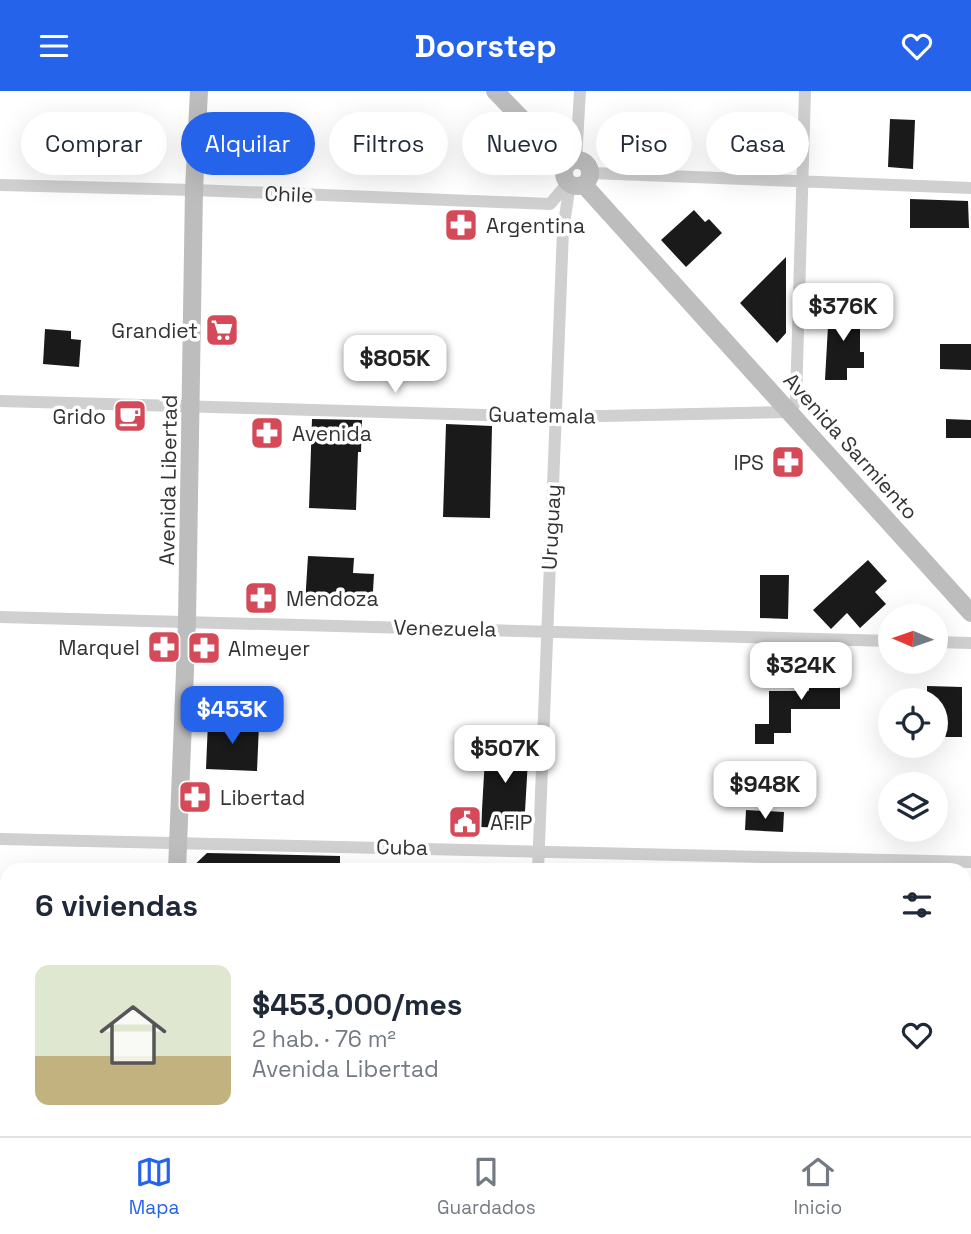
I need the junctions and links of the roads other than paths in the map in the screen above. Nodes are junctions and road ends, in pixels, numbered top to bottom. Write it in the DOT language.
graph roads {
  1 [pos="199,91"];
  2 [pos="495,91"];
  3 [pos="580,91"];
  4 [pos="805,91"];
  5 [pos="515,112"];
  6 [pos="578,112"];
  7 [pos="564,175"];
  8 [pos="803,180"];
  9 [pos="578,181"];
  10 [pos="0,185"];
  11 [pos="971,188"];
  12 [pos="194,190"];
  13 [pos="0,401"];
  14 [pos="192,405"];
  15 [pos="791,412"];
  16 [pos="557,417"];
  17 [pos="971,613"];
  18 [pos="0,617"];
  19 [pos="187,621"];
  20 [pos="546,631"];
  21 [pos="878,641"];
  22 [pos="948,642"];
  23 [pos="971,643"];
  24 [pos="0,839"];
  25 [pos="178,842"];
  26 [pos="540,850"];
  27 [pos="177,863"];
  28 [pos="539,863"];
  29 [pos="909,863"];
  1 -- 12 [label="main road, Avenida Libertad"];
  2 -- 5 [label="main road"];
  3 -- 6 [label="street"];
  4 -- 8 [label="street"];
  7 -- 9 [label="main road"];
  8 -- 9 [label="street"];
  8 -- 11 [label="street"];
  8 -- 15 [label="street"];
  9 -- 12 [label="street, Chile"];
  9 -- 15 [label="main road, Avenida Sarmiento"];
  9 -- 16 [label="street, Uruguay"];
  10 -- 12 [label="street, Chile"];
  12 -- 14 [label="main road, Avenida Libertad"];
  13 -- 14 [label="street, Guatemala"];
  14 -- 16 [label="street, Guatemala"];
  14 -- 19 [label="main road, Avenida Libertad"];
  15 -- 16 [label="street, Guatemala"];
  15 -- 17 [label="main road, Avenida Sarmiento"];
  16 -- 20 [label="street, Uruguay"];
  18 -- 19 [label="street, Venezuela"];
  19 -- 20 [label="street, Venezuela"];
  19 -- 25 [label="main road, Avenida Libertad"];
  20 -- 21 [label="street, Venezuela"];
  20 -- 26 [label="street, Uruguay"];
  22 -- 23 [label="street"];
  24 -- 25 [label="street, Cuba"];
  25 -- 26 [label="street, Cuba"];
  25 -- 27 [label="main road, Avenida Libertad"];
  26 -- 28 [label="street, Uruguay"];
  26 -- 29 [label="street, Cuba"];
}
